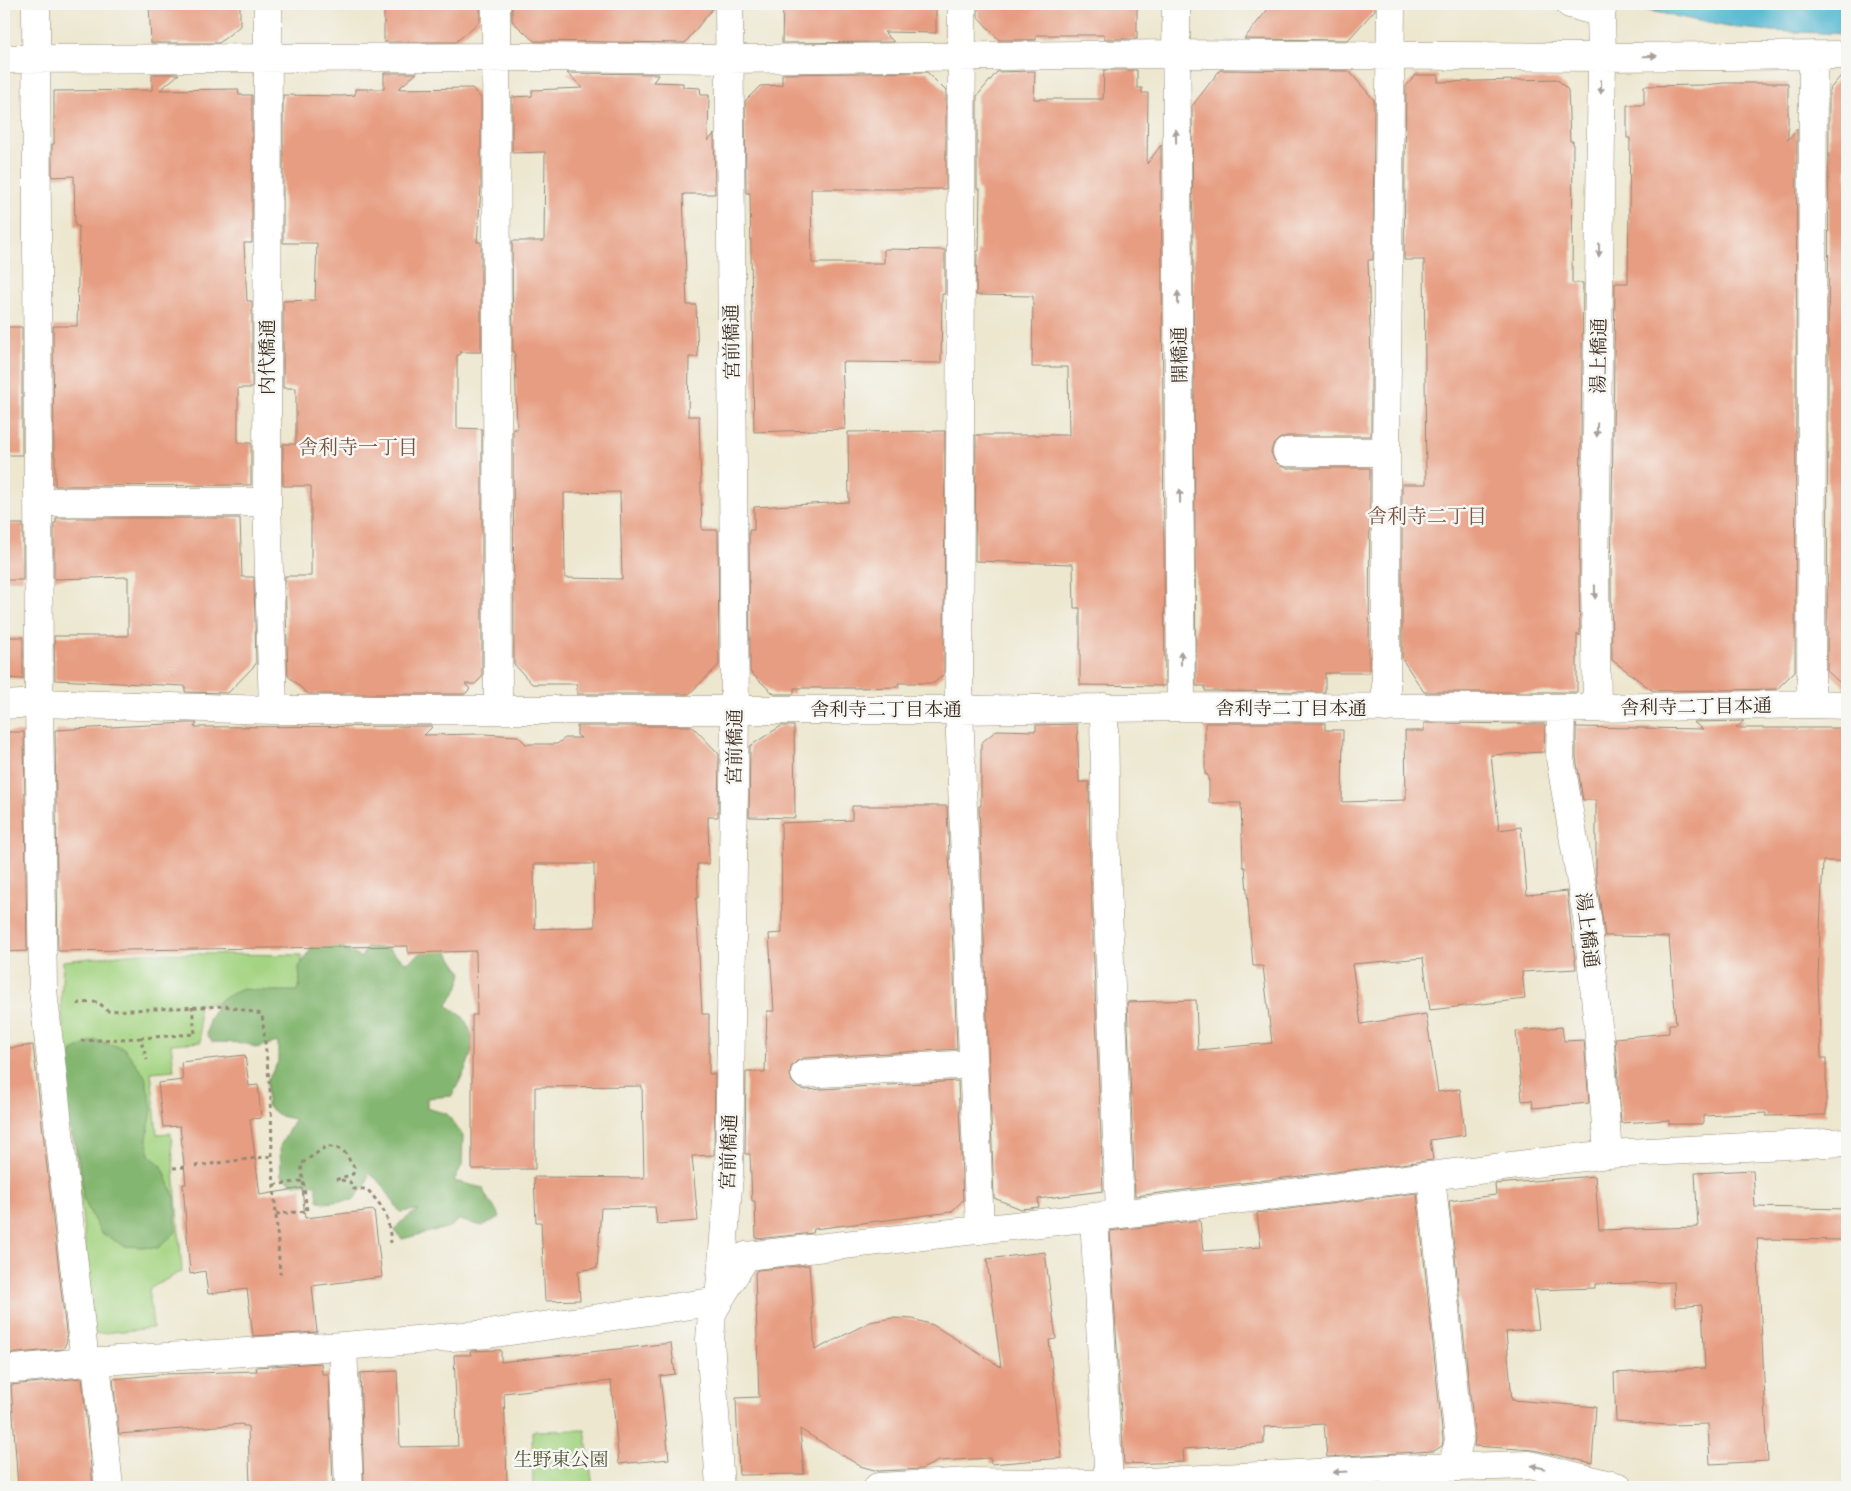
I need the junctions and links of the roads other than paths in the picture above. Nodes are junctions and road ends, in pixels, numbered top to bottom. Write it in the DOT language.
graph roads {
  1 [pos="36,4"];
  2 [pos="268,4"];
  3 [pos="496,4"];
  4 [pos="728,4"];
  5 [pos="962,4"];
  6 [pos="1176,4"];
  7 [pos="1391,4"];
  8 [pos="1570,4"];
  9 [pos="1603,7"];
  10 [pos="1175,54"];
  11 [pos="1813,55"];
  12 [pos="1847,55"];
  13 [pos="1389,56"];
  14 [pos="268,57"];
  15 [pos="496,57"];
  16 [pos="1602,57"];
  17 [pos="36,58"];
  18 [pos="961,58"];
  19 [pos="4,59"];
  20 [pos="728,59"];
  21 [pos="1287,452"];
  22 [pos="1386,452"];
  23 [pos="38,502"];
  24 [pos="267,502"];
  25 [pos="39,704"];
  26 [pos="1811,704"];
  27 [pos="4,705"];
  28 [pos="1847,705"];
  29 [pos="1182,707"];
  30 [pos="1104,708"];
  31 [pos="1386,708"];
  32 [pos="1560,708"];
  33 [pos="1596,708"];
  34 [pos="498,709"];
  35 [pos="735,709"];
  36 [pos="273,710"];
  37 [pos="958,710"];
  38 [pos="973,1064"];
  39 [pos="805,1074"];
  40 [pos="1847,1142"];
  41 [pos="1608,1154"];
  42 [pos="1431,1176"];
  43 [pos="1107,1216"];
  44 [pos="980,1230"];
  45 [pos="718,1301"];
  46 [pos="343,1346"];
  47 [pos="91,1362"];
  48 [pos="4,1370"];
  49 [pos="1452,1467"];
  50 [pos="1390,1478"];
  51 [pos="1200,1483"];
  52 [pos="1109,1484"];
  53 [pos="109,1487"];
  54 [pos="349,1487"];
  55 [pos="720,1487"];
  56 [pos="878,1487"];
  57 [pos="1619,1487"];
  1 -- 17 [label="street"];
  2 -- 14 [label="street, 内代橋通"];
  3 -- 15 [label="street"];
  4 -- 20 [label="street, 宮前橋通"];
  5 -- 18 [label="street"];
  6 -- 10 [label="street, 開橋通"];
  7 -- 13 [label="street"];
  8 -- 9 [label="street"];
  9 -- 16 [label="street, 湯上橋通"];
  10 -- 13 [label="street"];
  10 -- 18 [label="street"];
  29 -- 10 [label="street, 開橋通, one-way"];
  11 -- 12 [label="street"];
  16 -- 11 [label="street, one-way"];
  11 -- 26 [label="street"];
  13 -- 16 [label="street"];
  13 -- 22 [label="street"];
  14 -- 15 [label="street"];
  14 -- 17 [label="street"];
  14 -- 24 [label="street, 内代橋通"];
  15 -- 20 [label="street"];
  15 -- 34 [label="street"];
  16 -- 33 [label="street, 湯上橋通, one-way"];
  17 -- 19 [label="street"];
  17 -- 23 [label="street"];
  18 -- 20 [label="street"];
  18 -- 37 [label="street"];
  20 -- 35 [label="street, 宮前橋通"];
  21 -- 22 [label="street"];
  22 -- 31 [label="street"];
  23 -- 24 [label="street"];
  23 -- 25 [label="street"];
  24 -- 36 [label="street, 内代橋通"];
  25 -- 27 [label="street, 舎利寺二丁目本通"];
  25 -- 36 [label="street, 舎利寺二丁目本通"];
  25 -- 47 [label="street"];
  26 -- 28 [label="street, 舎利寺二丁目本通"];
  26 -- 33 [label="street, 舎利寺二丁目本通"];
  29 -- 30 [label="street, 舎利寺二丁目本通"];
  29 -- 31 [label="street, 舎利寺二丁目本通"];
  30 -- 37 [label="street, 舎利寺二丁目本通"];
  30 -- 43 [label="street"];
  31 -- 32 [label="street, 舎利寺二丁目本通"];
  32 -- 33 [label="street, 舎利寺二丁目本通"];
  32 -- 41 [label="street, 湯上橋通"];
  34 -- 35 [label="street, 舎利寺二丁目本通"];
  34 -- 36 [label="street, 舎利寺二丁目本通"];
  35 -- 37 [label="street, 舎利寺二丁目本通"];
  35 -- 45 [label="street, 宮前橋通"];
  37 -- 38 [label="street"];
  38 -- 39 [label="street"];
  38 -- 44 [label="street"];
  40 -- 41 [label="street"];
  41 -- 42 [label="street"];
  42 -- 43 [label="street"];
  42 -- 49 [label="street"];
  43 -- 44 [label="street"];
  43 -- 52 [label="street"];
  44 -- 45 [label="street"];
  45 -- 46 [label="street"];
  45 -- 55 [label="street, 宮前橋通"];
  46 -- 47 [label="street"];
  46 -- 54 [label="street"];
  47 -- 48 [label="street"];
  47 -- 53 [label="street"];
  49 -- 50 [label="street"];
  57 -- 49 [label="street, one-way"];
  50 -- 51 [label="street, one-way"];
  51 -- 52 [label="street"];
  52 -- 56 [label="street"];
}
